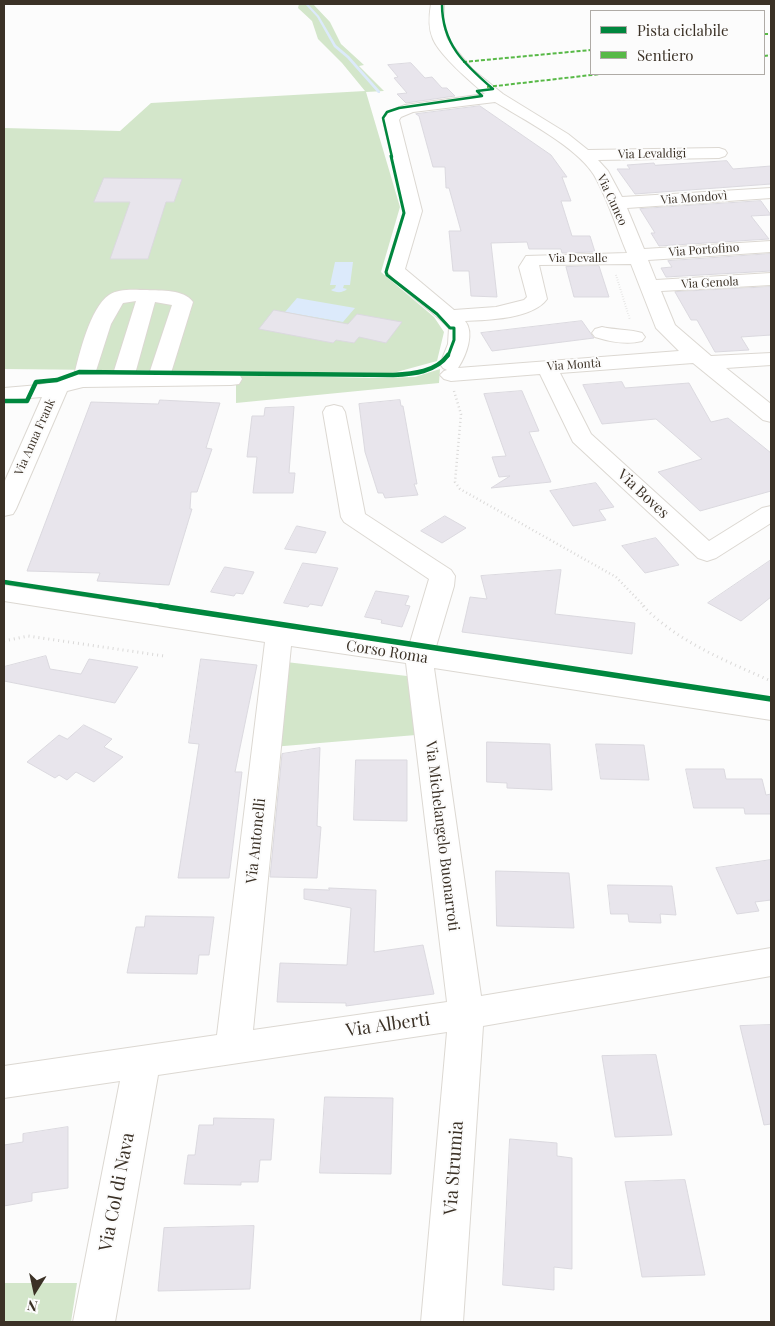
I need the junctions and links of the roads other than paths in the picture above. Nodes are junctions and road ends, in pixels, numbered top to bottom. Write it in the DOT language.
graph roads {
  1 [pos="437,4"];
  2 [pos="498,97"];
  3 [pos="719,153"];
  4 [pos="584,155"];
  5 [pos="771,193"];
  6 [pos="616,203"];
  7 [pos="771,246"];
  8 [pos="637,256"];
  9 [pos="771,279"];
  10 [pos="648,286"];
  11 [pos="147,296"];
  12 [pos="449,316"];
  13 [pos="602,333"];
  14 [pos="635,338"];
  15 [pos="771,359"];
  16 [pos="702,360"];
  17 [pos="547,367"];
  18 [pos="231,379"];
  19 [pos="158,380"];
  20 [pos="83,381"];
  21 [pos="122,381"];
  22 [pos="58,386"];
  23 [pos="4,394"];
  24 [pos="334,412"];
  25 [pos="771,415"];
  26 [pos="4,509"];
  27 [pos="771,513"];
  28 [pos="4,593"];
  29 [pos="279,635"];
  30 [pos="419,657"];
  31 [pos="771,710"];
  32 [pos="771,962"];
  33 [pos="466,1014"];
  34 [pos="233,1048"];
  35 [pos="142,1062"];
  36 [pos="4,1082"];
  37 [pos="94,1322"];
  38 [pos="442,1322"];
  1 -- 2 [label="street, Via Cuneo"];
  2 -- 4 [label="street, Via Cuneo"];
  2 -- 12 [label="street"];
  3 -- 4 [label="street, Via Levaldigi"];
  4 -- 6 [label="street, Via Cuneo"];
  5 -- 6 [label="street, Via Mondovì"];
  6 -- 8 [label="street, Via Cuneo"];
  7 -- 8 [label="street, Via Portofino"];
  8 -- 10 [label="street, Via Cuneo"];
  8 -- 12 [label="street, Via Devalle"];
  9 -- 10 [label="street, Via Genola"];
  10 -- 16 [label="street, Via Cuneo"];
  11 -- 19 [label="street"];
  11 -- 20 [label="street"];
  11 -- 21 [label="street"];
  12 -- 17 [label="street, Via Montà"];
  13 -- 14 [label="street"];
  15 -- 16 [label="street, Via Montà"];
  16 -- 17 [label="street, Via Montà"];
  16 -- 25 [label="street, Via Cuneo"];
  17 -- 27 [label="street, Via Boves"];
  18 -- 19 [label="street, Via Anna Frank"];
  19 -- 21 [label="street, Via Anna Frank"];
  20 -- 21 [label="street, Via Anna Frank"];
  20 -- 22 [label="street, Via Anna Frank"];
  22 -- 23 [label="street"];
  22 -- 26 [label="street, Via Anna Frank"];
  24 -- 30 [label="street"];
  28 -- 29 [label="street, Corso Roma"];
  29 -- 30 [label="street, Corso Roma"];
  29 -- 34 [label="street, Via Antonelli"];
  30 -- 31 [label="street, Corso Roma"];
  30 -- 33 [label="street, Via Michelangelo Buonarroti"];
  32 -- 33 [label="street, Via Alberti"];
  33 -- 34 [label="street, Via Alberti"];
  33 -- 38 [label="street, Via Strumia"];
  34 -- 35 [label="street, Via Alberti"];
  35 -- 36 [label="street, Via Alberti"];
  35 -- 37 [label="street, Via Col di Nava"];
}
